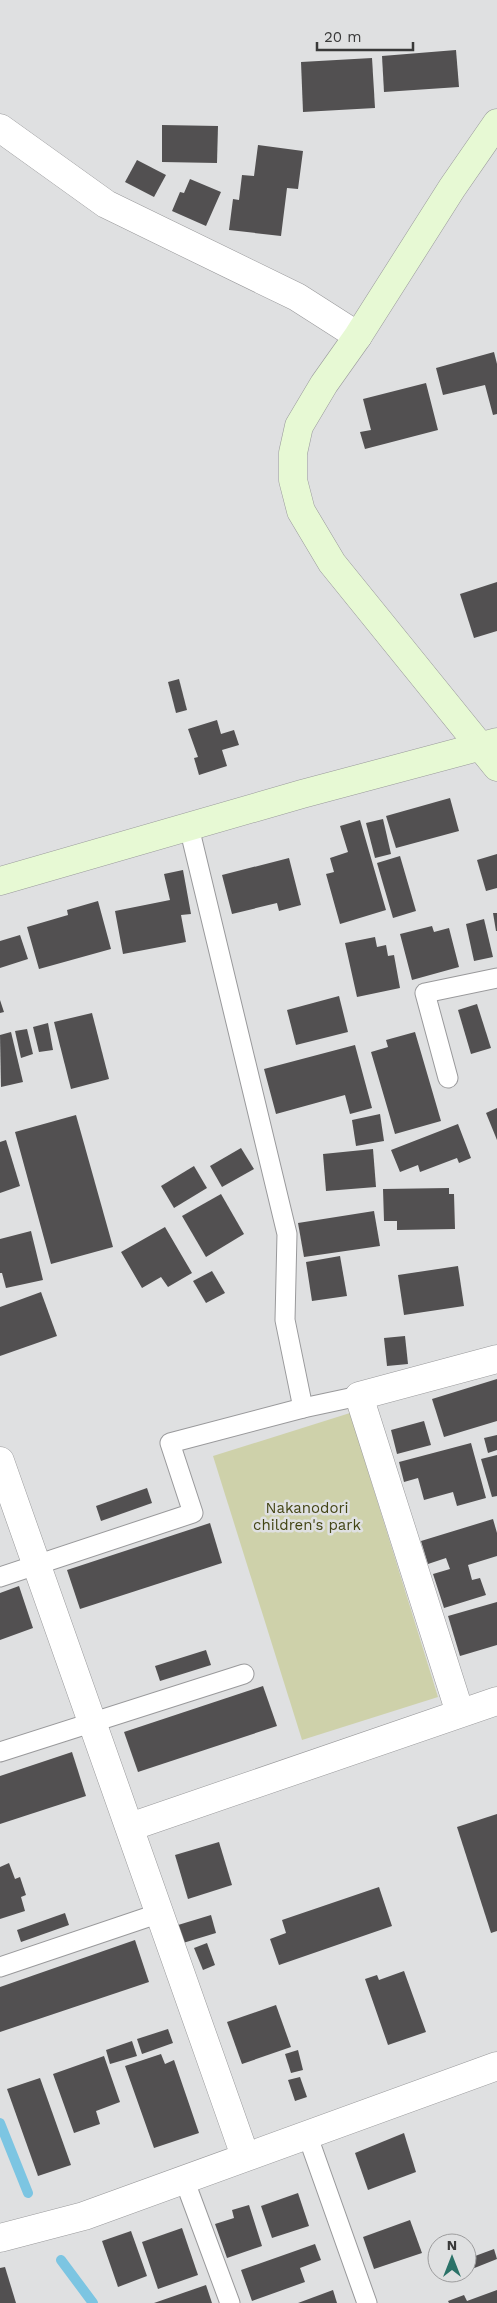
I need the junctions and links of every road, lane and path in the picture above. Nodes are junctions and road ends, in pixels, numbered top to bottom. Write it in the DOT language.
graph roads {
  1 [pos="497,123"];
  2 [pos="0,128"];
  3 [pos="358,336"];
  4 [pos="492,752"];
  5 [pos="189,827"];
  6 [pos="0,880"];
  7 [pos="497,978"];
  8 [pos="448,1078"];
  9 [pos="497,1359"];
  10 [pos="359,1396"];
  11 [pos="303,1408"];
  12 [pos="0,1461"];
  13 [pos="37,1565"];
  14 [pos="0,1577"];
  15 [pos="244,1674"];
  16 [pos="497,1701"];
  17 [pos="460,1713"];
  18 [pos="92,1721"];
  19 [pos="0,1752"];
  20 [pos="130,1827"];
  21 [pos="160,1913"];
  22 [pos="0,1967"];
  23 [pos="497,2066"];
  24 [pos="307,2134"];
  25 [pos="245,2156"];
  26 [pos="184,2179"];
  27 [pos="0,2238"];
  28 [pos="230,2303"];
  29 [pos="366,2303"];
  1 -- 3 [label="street"];
  2 -- 3 [label="street"];
  3 -- 4 [label="street"];
  4 -- 5 [label="street"];
  5 -- 6 [label="street"];
  5 -- 11 [label="lane"];
  7 -- 8 [label="lane"];
  9 -- 10 [label="street"];
  10 -- 11 [label="lane"];
  10 -- 17 [label="street"];
  11 -- 13 [label="lane"];
  12 -- 13 [label="street"];
  13 -- 14 [label="lane"];
  13 -- 18 [label="street"];
  15 -- 18 [label="lane"];
  16 -- 17 [label="street"];
  17 -- 20 [label="street"];
  18 -- 19 [label="lane"];
  18 -- 20 [label="street"];
  20 -- 21 [label="street"];
  21 -- 22 [label="lane"];
  21 -- 25 [label="street"];
  23 -- 24 [label="street"];
  24 -- 25 [label="street"];
  24 -- 29 [label="lane"];
  25 -- 26 [label="street"];
  26 -- 27 [label="street"];
  26 -- 28 [label="lane"];
}
